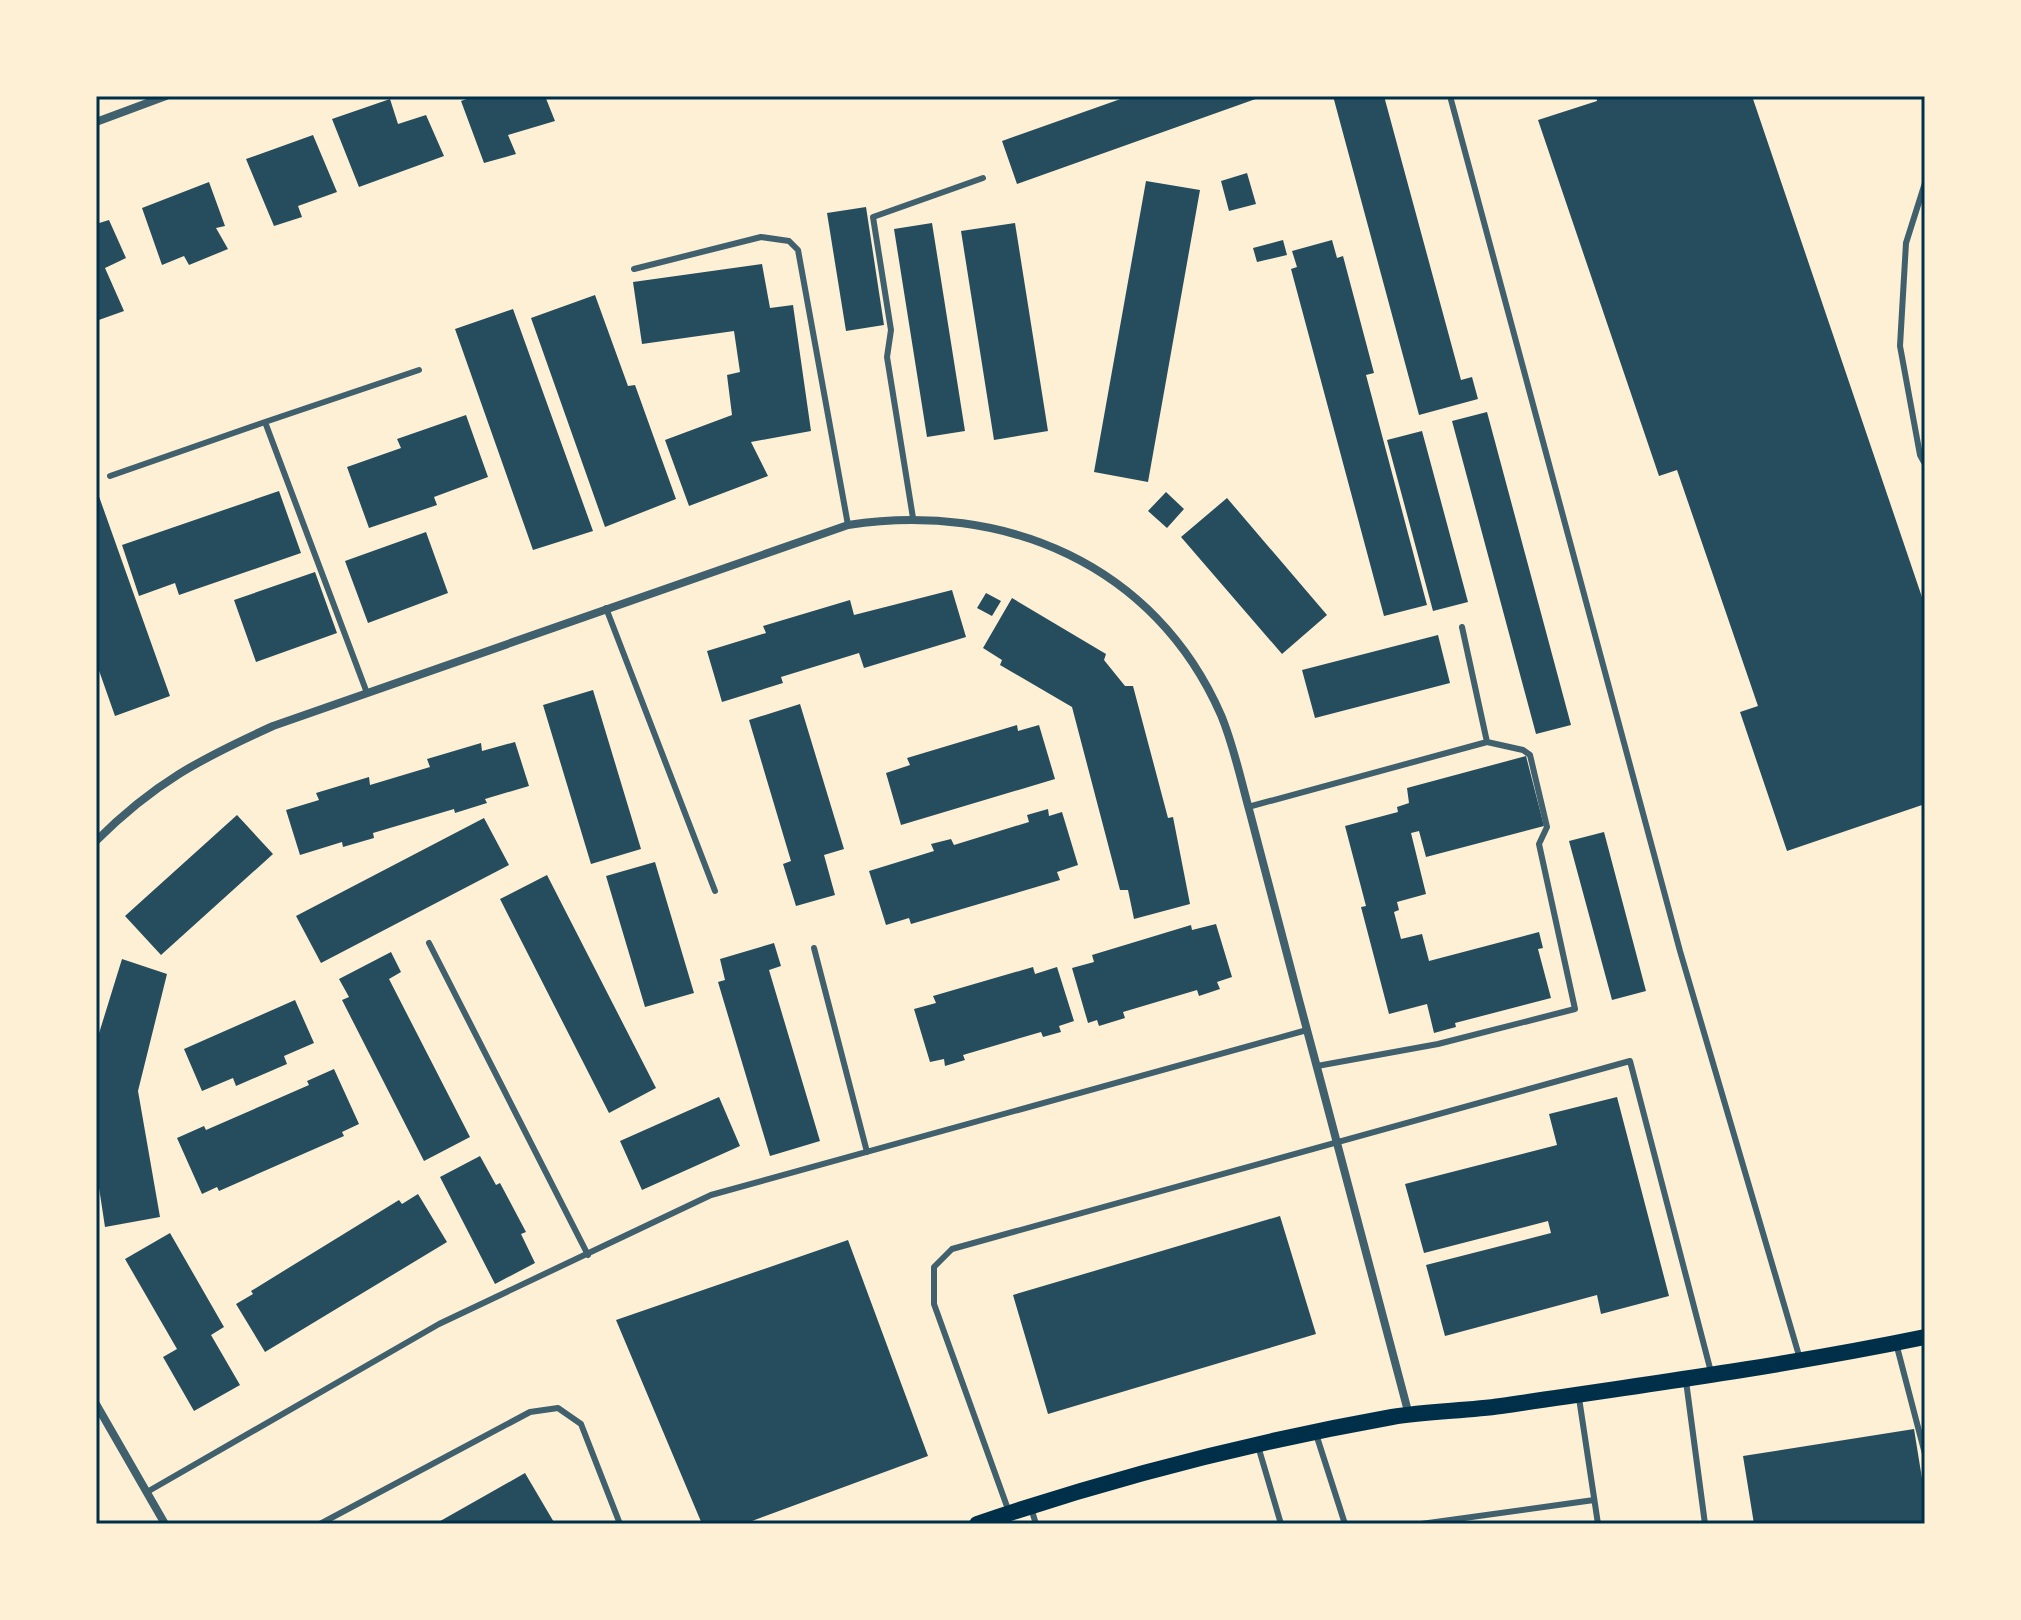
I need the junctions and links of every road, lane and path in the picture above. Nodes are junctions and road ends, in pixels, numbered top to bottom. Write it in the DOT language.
graph roads {
  1 [pos="166,96"];
  2 [pos="1450,96"];
  3 [pos="96,122"];
  4 [pos="983,178"];
  5 [pos="1925,183"];
  6 [pos="634,269"];
  7 [pos="419,370"];
  8 [pos="265,422"];
  9 [pos="1925,464"];
  10 [pos="110,476"];
  11 [pos="913,518"];
  12 [pos="848,525"];
  13 [pos="606,608"];
  14 [pos="1462,627"];
  15 [pos="367,693"];
  16 [pos="1487,742"];
  17 [pos="1248,807"];
  18 [pos="96,841"];
  19 [pos="715,891"];
  20 [pos="429,943"];
  21 [pos="814,948"];
  22 [pos="1307,1030"];
  23 [pos="1317,1066"];
  24 [pos="1337,1143"];
  25 [pos="867,1152"];
  26 [pos="588,1255"];
  27 [pos="1925,1337"];
  28 [pos="1896,1343"];
  29 [pos="1801,1363"];
  30 [pos="1711,1376"];
  31 [pos="1686,1379"];
  32 [pos="1578,1395"];
  33 [pos="96,1404"];
  34 [pos="1409,1415"];
  35 [pos="1316,1434"];
  36 [pos="1258,1446"];
  37 [pos="1925,1454"];
  38 [pos="147,1492"];
  39 [pos="1594,1500"];
  40 [pos="1030,1506"];
  41 [pos="1009,1513"];
  42 [pos="165,1524"];
  43 [pos="320,1524"];
  44 [pos="620,1524"];
  45 [pos="977,1524"];
  46 [pos="1036,1524"];
  47 [pos="1281,1524"];
  48 [pos="1345,1524"];
  49 [pos="1421,1524"];
  50 [pos="1598,1524"];
  51 [pos="1705,1524"];
  1 -- 3 [label="street"];
  2 -- 29 [label="lane"];
  4 -- 11 [label="lane"];
  5 -- 9 [label="lane"];
  6 -- 12 [label="lane"];
  7 -- 8 [label="lane"];
  8 -- 10 [label="lane"];
  8 -- 15 [label="lane"];
  11 -- 12 [label="street"];
  11 -- 17 [label="street"];
  12 -- 13 [label="street"];
  13 -- 15 [label="street"];
  13 -- 19 [label="lane"];
  14 -- 16 [label="lane"];
  15 -- 18 [label="street"];
  16 -- 17 [label="lane"];
  16 -- 23 [label="lane"];
  17 -- 22 [label="street"];
  20 -- 26 [label="lane"];
  21 -- 25 [label="lane"];
  22 -- 23 [label="street"];
  22 -- 25 [label="lane"];
  23 -- 24 [label="street"];
  24 -- 30 [label="lane"];
  24 -- 34 [label="street"];
  24 -- 41 [label="lane"];
  25 -- 26 [label="lane"];
  26 -- 38 [label="lane"];
  27 -- 28 [label="main road"];
  28 -- 29 [label="main road"];
  28 -- 37 [label="lane"];
  29 -- 30 [label="main road"];
  30 -- 31 [label="main road"];
  31 -- 32 [label="main road"];
  31 -- 51 [label="lane"];
  32 -- 34 [label="main road"];
  32 -- 39 [label="lane"];
  33 -- 38 [label="street"];
  34 -- 35 [label="main road"];
  35 -- 36 [label="main road"];
  35 -- 48 [label="lane"];
  36 -- 40 [label="main road"];
  36 -- 47 [label="lane"];
  38 -- 42 [label="street"];
  39 -- 49 [label="lane"];
  39 -- 50 [label="lane"];
  40 -- 41 [label="main road"];
  40 -- 46 [label="lane"];
  41 -- 45 [label="main road"];
  43 -- 44 [label="lane"];
}
